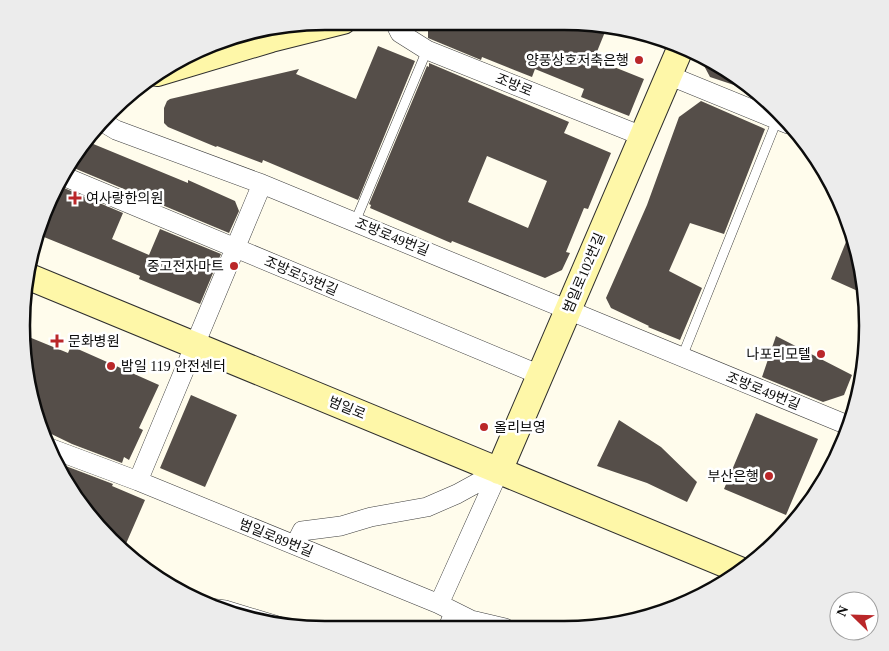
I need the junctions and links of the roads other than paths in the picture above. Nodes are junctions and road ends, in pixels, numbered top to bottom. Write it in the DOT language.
graph roads {
  1 [pos="398,30"];
  2 [pos="288,33"];
  3 [pos="427,50"];
  4 [pos="678,53"];
  5 [pos="192,62"];
  6 [pos="668,75"];
  7 [pos="773,118"];
  8 [pos="108,126"];
  9 [pos="781,126"];
  10 [pos="642,136"];
  11 [pos="70,179"];
  12 [pos="262,184"];
  13 [pos="355,222"];
  14 [pos="235,248"];
  15 [pos="34,279"];
  16 [pos="568,310"];
  17 [pos="194,345"];
  18 [pos="682,357"];
  19 [pos="540,376"];
  20 [pos="842,423"];
  21 [pos="58,451"];
  22 [pos="500,471"];
  23 [pos="138,481"];
  24 [pos="295,546"];
  25 [pos="733,567"];
  26 [pos="447,615"];
  27 [pos="475,621"];
  1 -- 3 [label="street, 조방로"];
  2 -- 5 [label="main road"];
  3 -- 10 [label="street, 조방로"];
  3 -- 13 [label="lane"];
  4 -- 6 [label="main road, 범일로102번길"];
  6 -- 7 [label="street"];
  6 -- 10 [label="main road, 범일로102번길"];
  8 -- 12 [label="street, 조방로49번길"];
  9 -- 18 [label="lane"];
  10 -- 16 [label="main road, 범일로102번길"];
  11 -- 14 [label="street, 조방로53번길"];
  12 -- 13 [label="street, 조방로49번길"];
  12 -- 14 [label="street"];
  13 -- 16 [label="street, 조방로49번길"];
  14 -- 17 [label="street"];
  14 -- 19 [label="street, 조방로53번길"];
  15 -- 17 [label="main road, 범일로"];
  16 -- 18 [label="street, 조방로49번길"];
  16 -- 19 [label="main road, 범일로102번길"];
  17 -- 22 [label="main road, 범일로"];
  17 -- 23 [label="street"];
  18 -- 20 [label="street, 조방로49번길"];
  19 -- 22 [label="main road, 범일로102번길"];
  21 -- 23 [label="street, 범일로89번길"];
  22 -- 24 [label="street"];
  22 -- 25 [label="main road, 범일로"];
  22 -- 26 [label="street"];
  23 -- 24 [label="street, 범일로89번길"];
  24 -- 26 [label="street, 범일로89번길"];
  26 -- 27 [label="street, 범일로89번길"];
}
